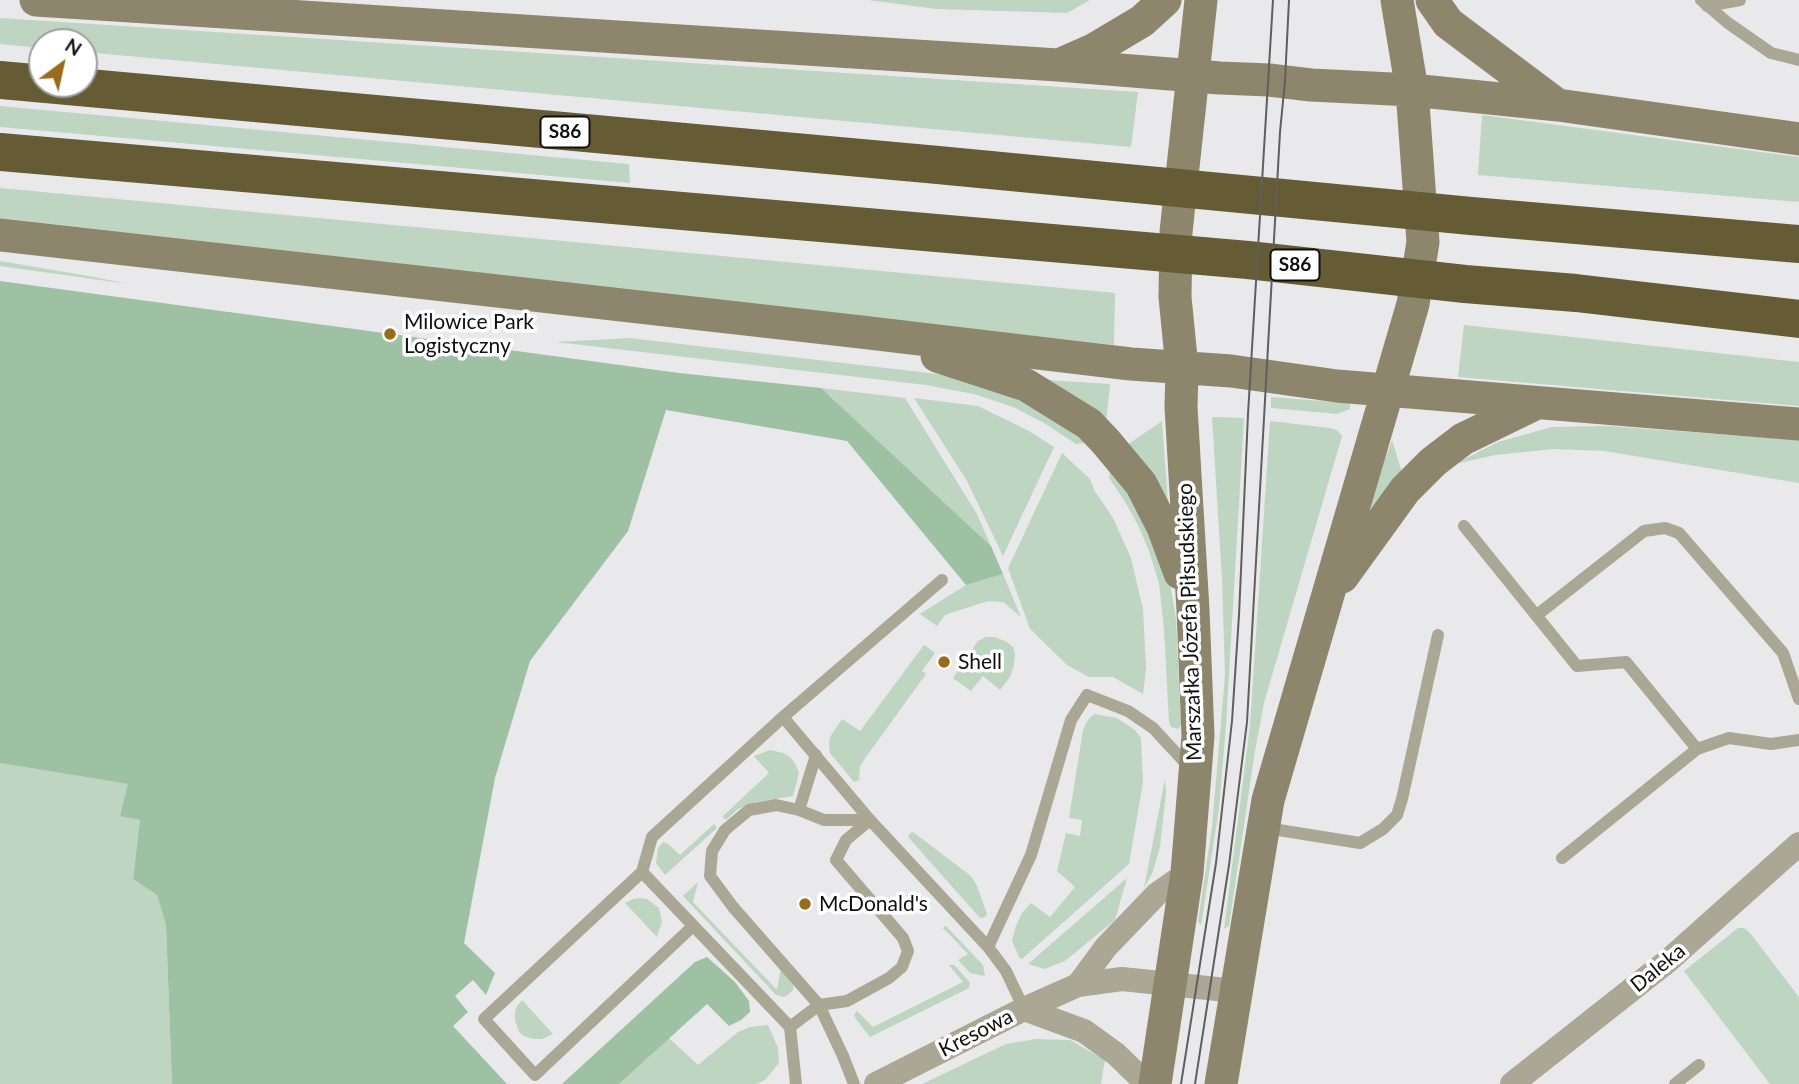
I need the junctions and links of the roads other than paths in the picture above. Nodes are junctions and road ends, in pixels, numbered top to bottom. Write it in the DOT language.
graph roads {
  1 [pos="36,0"];
  2 [pos="1165,0"];
  3 [pos="1201,0"];
  4 [pos="1396,0"];
  5 [pos="1433,0"];
  6 [pos="1740,0"];
  7 [pos="1704,3"];
  8 [pos="1799,60"];
  9 [pos="1058,65"];
  10 [pos="0,80"];
  11 [pos="1191,87"];
  12 [pos="1412,90"];
  13 [pos="1558,105"];
  14 [pos="1799,139"];
  15 [pos="0,152"];
  16 [pos="0,235"];
  17 [pos="1799,244"];
  18 [pos="1799,318"];
  19 [pos="861,332"];
  20 [pos="1181,358"];
  21 [pos="1392,379"];
  22 [pos="1537,403"];
  23 [pos="1799,424"];
  24 [pos="1464,526"];
  25 [pos="942,580"];
  26 [pos="1327,597"];
  27 [pos="1193,610"];
  28 [pos="1537,615"];
  29 [pos="1438,635"];
  30 [pos="1799,699"];
  31 [pos="783,717"];
  32 [pos="1799,740"];
  33 [pos="1697,749"];
  34 [pos="816,755"];
  35 [pos="1195,773"];
  36 [pos="799,810"];
  37 [pos="870,820"];
  38 [pos="1262,828"];
  39 [pos="1799,845"];
  40 [pos="1562,859"];
  41 [pos="642,872"];
  42 [pos="1187,873"];
  43 [pos="693,926"];
  44 [pos="988,947"];
  45 [pos="1171,983"];
  46 [pos="1078,985"];
  47 [pos="1236,991"];
  48 [pos="819,1005"];
  49 [pos="1024,1009"];
  50 [pos="790,1027"];
  51 [pos="1699,1065"];
  52 [pos="1227,1077"];
  53 [pos="796,1084"];
  54 [pos="854,1084"];
  55 [pos="876,1084"];
  56 [pos="1147,1084"];
  57 [pos="1155,1084"];
  58 [pos="1512,1084"];
  59 [pos="1675,1084"];
  1 -- 9 [label="main road"];
  2 -- 9 [label="main road"];
  3 -- 11 [label="main road, Marszałka Józefa Piłsudskiego"];
  4 -- 12 [label="main road"];
  5 -- 13 [label="main road"];
  6 -- 7 [label="lane"];
  7 -- 8 [label="lane"];
  9 -- 11 [label="main road"];
  10 -- 17 [label="highway, S86"];
  11 -- 12 [label="main road"];
  11 -- 20 [label="main road, Marszałka Józefa Piłsudskiego"];
  12 -- 13 [label="main road"];
  12 -- 21 [label="main road"];
  13 -- 14 [label="main road"];
  15 -- 18 [label="highway, S86"];
  16 -- 19 [label="main road"];
  19 -- 20 [label="main road"];
  19 -- 27 [label="main road"];
  20 -- 21 [label="main road"];
  20 -- 27 [label="main road, Marszałka Józefa Piłsudskiego"];
  21 -- 22 [label="main road"];
  21 -- 26 [label="main road"];
  22 -- 23 [label="main road"];
  22 -- 26 [label="main road"];
  24 -- 28 [label="lane"];
  25 -- 31 [label="lane"];
  26 -- 38 [label="main road"];
  27 -- 35 [label="main road, Marszałka Józefa Piłsudskiego"];
  28 -- 30 [label="lane"];
  28 -- 33 [label="lane"];
  29 -- 38 [label="lane"];
  31 -- 34 [label="lane"];
  31 -- 41 [label="lane"];
  32 -- 33 [label="lane"];
  33 -- 40 [label="lane"];
  34 -- 36 [label="lane"];
  34 -- 37 [label="lane"];
  35 -- 42 [label="main road, Marszałka Józefa Piłsudskiego"];
  35 -- 44 [label="lane"];
  36 -- 37 [label="lane"];
  36 -- 48 [label="lane"];
  37 -- 44 [label="lane"];
  37 -- 48 [label="lane"];
  38 -- 47 [label="main road"];
  39 -- 58 [label="street, Daleka"];
  41 -- 43 [label="lane"];
  41 -- 43 [label="lane"];
  42 -- 45 [label="main road, Marszałka Józefa Piłsudskiego"];
  42 -- 46 [label="street"];
  43 -- 50 [label="lane"];
  44 -- 49 [label="lane"];
  45 -- 46 [label="street"];
  45 -- 47 [label="street"];
  45 -- 57 [label="main road, Marszałka Józefa Piłsudskiego"];
  46 -- 49 [label="street, Kresowa"];
  47 -- 52 [label="main road"];
  48 -- 50 [label="lane"];
  48 -- 54 [label="lane"];
  49 -- 55 [label="street, Kresowa"];
  49 -- 56 [label="street"];
  50 -- 53 [label="lane"];
  51 -- 59 [label="lane"];
}
